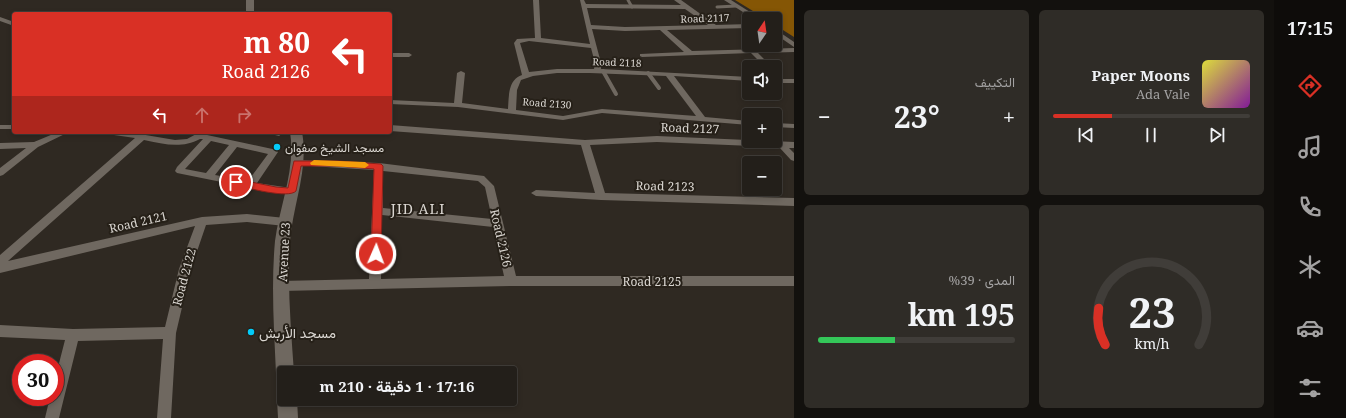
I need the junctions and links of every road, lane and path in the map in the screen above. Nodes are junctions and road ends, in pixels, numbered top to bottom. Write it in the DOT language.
graph roads {
  1 [pos="250,0"];
  2 [pos="536,0"];
  3 [pos="628,0"];
  4 [pos="677,0"];
  5 [pos="727,0"];
  6 [pos="582,3"];
  7 [pos="736,6"];
  8 [pos="632,7"];
  9 [pos="686,7"];
  10 [pos="717,7"];
  11 [pos="250,12"];
  12 [pos="746,12"];
  13 [pos="0,19"];
  14 [pos="12,23"];
  15 [pos="742,26"];
  16 [pos="589,27"];
  17 [pos="715,27"];
  18 [pos="662,29"];
  19 [pos="782,37"];
  20 [pos="538,40"];
  21 [pos="594,46"];
  22 [pos="794,46"];
  23 [pos="782,50"];
  24 [pos="794,50"];
  25 [pos="742,51"];
  26 [pos="753,52"];
  27 [pos="690,53"];
  28 [pos="392,55"];
  29 [pos="409,55"];
  30 [pos="642,55"];
  31 [pos="762,60"];
  32 [pos="600,71"];
  33 [pos="648,73"];
  34 [pos="461,74"];
  35 [pos="526,74"];
  36 [pos="669,74"];
  37 [pos="742,79"];
  38 [pos="784,81"];
  39 [pos="794,81"];
  40 [pos="659,88"];
  41 [pos="616,94"];
  42 [pos="392,102"];
  43 [pos="458,105"];
  44 [pos="512,112"];
  45 [pos="702,120"];
  46 [pos="742,123"];
  47 [pos="782,125"];
  48 [pos="12,126"];
  49 [pos="794,126"];
  50 [pos="0,127"];
  51 [pos="392,128"];
  52 [pos="60,134"];
  53 [pos="123,134"];
  54 [pos="296,134"];
  55 [pos="205,136"];
  56 [pos="141,138"];
  57 [pos="742,142"];
  58 [pos="585,143"];
  59 [pos="234,144"];
  60 [pos="782,144"];
  61 [pos="35,145"];
  62 [pos="782,145"];
  63 [pos="794,145"];
  64 [pos="0,146"];
  65 [pos="794,158"];
  66 [pos="297,163"];
  67 [pos="378,166"];
  68 [pos="4,167"];
  69 [pos="0,173"];
  70 [pos="208,177"];
  71 [pos="250,185"];
  72 [pos="291,191"];
  73 [pos="536,193"];
  74 [pos="601,197"];
  75 [pos="794,202"];
  76 [pos="378,211"];
  77 [pos="202,221"];
  78 [pos="284,222"];
  79 [pos="498,224"];
  80 [pos="0,262"];
  81 [pos="0,268"];
  82 [pos="510,281"];
  83 [pos="794,281"];
  84 [pos="375,284"];
  85 [pos="282,286"];
  86 [pos="0,331"];
  87 [pos="170,333"];
  88 [pos="73,335"];
  89 [pos="285,366"];
  90 [pos="287,406"];
  91 [pos="52,418"];
  92 [pos="164,418"];
  93 [pos="288,418"];
  1 -- 11 [label="street"];
  2 -- 20 [label="street"];
  3 -- 8 [label="lane"];
  4 -- 9 [label="street"];
  5 -- 7 [label="street"];
  6 -- 8 [label="street, Road 2117"];
  6 -- 16 [label="street"];
  7 -- 10 [label="lane"];
  7 -- 12 [label="street"];
  8 -- 9 [label="street, Road 2117"];
  9 -- 17 [label="street"];
  13 -- 14 [label="street"];
  15 -- 17 [label="street, Road 2117"];
  16 -- 18 [label="street, Road 2117"];
  16 -- 21 [label="street"];
  17 -- 18 [label="street, Road 2117"];
  18 -- 27 [label="street, Road 2117"];
  19 -- 22 [label="street"];
  20 -- 21 [label="street"];
  20 -- 35 [label="street"];
  21 -- 32 [label="street"];
  23 -- 24 [label="street"];
  25 -- 27 [label="street"];
  26 -- 31 [label="street"];
  27 -- 30 [label="street"];
  28 -- 29 [label="street"];
  32 -- 33 [label="street, Road 2118"];
  32 -- 35 [label="street, Road 2118"];
  32 -- 41 [label="lane"];
  33 -- 36 [label="street, Road 2118"];
  33 -- 40 [label="lane"];
  34 -- 43 [label="street"];
  35 -- 44 [label="street"];
  36 -- 37 [label="street, Road 2118"];
  36 -- 45 [label="street"];
  38 -- 39 [label="street"];
  42 -- 43 [label="street, Road 2130"];
  43 -- 44 [label="street, Road 2130"];
  44 -- 45 [label="street, Road 2130"];
  45 -- 46 [label="street, Road 2130"];
  47 -- 49 [label="street"];
  48 -- 50 [label="street"];
  51 -- 58 [label="street, Road 2127"];
  52 -- 61 [label="street"];
  53 -- 56 [label="street"];
  54 -- 66 [label="street, Avenue 23"];
  55 -- 56 [label="street"];
  55 -- 59 [label="street"];
  55 -- 70 [label="street"];
  56 -- 80 [label="street"];
  57 -- 58 [label="street, Road 2127"];
  58 -- 74 [label="street"];
  59 -- 70 [label="street"];
  59 -- 71 [label="street"];
  60 -- 63 [label="street, Road 2127"];
  61 -- 64 [label="street"];
  61 -- 68 [label="street"];
  62 -- 65 [label="street"];
  66 -- 67 [label="street, Road 2126"];
  66 -- 72 [label="street, Avenue 23"];
  67 -- 76 [label="street"];
  67 -- 79 [label="street, Road 2126"];
  68 -- 69 [label="street"];
  70 -- 71 [label="street"];
  71 -- 72 [label="street"];
  72 -- 78 [label="street, Avenue 23"];
  73 -- 74 [label="street, Road 2123"];
  74 -- 75 [label="street, Road 2123"];
  76 -- 79 [label="street"];
  76 -- 84 [label="street"];
  77 -- 78 [label="street, Road 2121"];
  77 -- 81 [label="street, Road 2121"];
  77 -- 87 [label="street, Road 2122"];
  78 -- 85 [label="street, Avenue 23"];
  79 -- 82 [label="street, Road 2126"];
  82 -- 83 [label="street, Road 2125"];
  82 -- 84 [label="street, Road 2126"];
  84 -- 85 [label="street, Road 2126"];
  85 -- 89 [label="street, Avenue 23"];
  86 -- 88 [label="street"];
  87 -- 88 [label="street"];
  87 -- 92 [label="street, Road 2122"];
  88 -- 91 [label="street"];
  90 -- 93 [label="street"];
}
